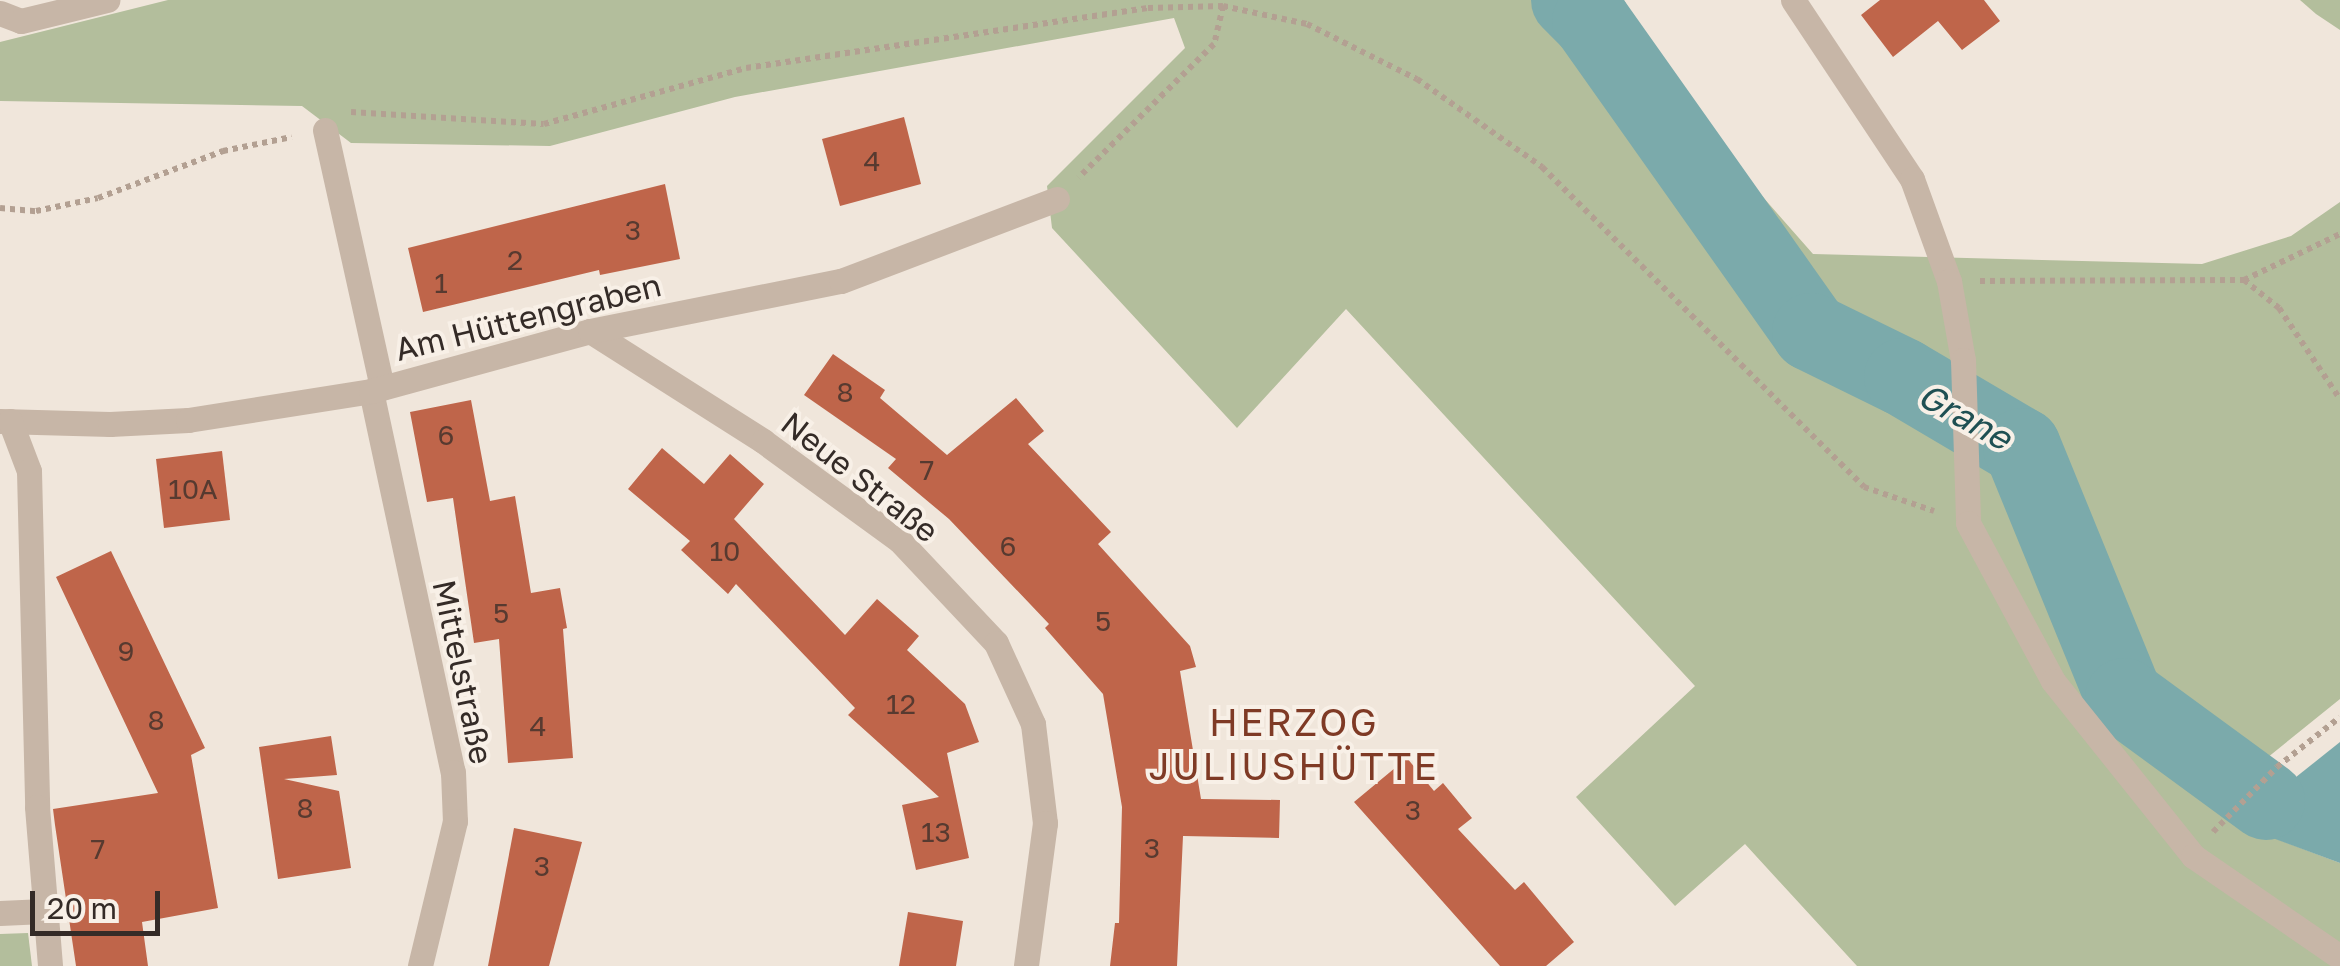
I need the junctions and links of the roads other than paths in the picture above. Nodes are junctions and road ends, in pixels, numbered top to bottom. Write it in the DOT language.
graph roads {
  1 [pos="107,0"];
  2 [pos="1793,0"];
  3 [pos="0,13"];
  4 [pos="326,130"];
  5 [pos="1057,199"];
  6 [pos="590,331"];
  7 [pos="377,389"];
  8 [pos="5,421"];
  9 [pos="44,911"];
  10 [pos="0,913"];
  11 [pos="2340,958"];
  12 [pos="50,966"];
  13 [pos="420,966"];
  14 [pos="1026,966"];
  1 -- 3 [label="street"];
  2 -- 11 [label="street"];
  4 -- 7 [label="street, Mittelstraße"];
  5 -- 6 [label="street, Am Hüttengraben"];
  6 -- 7 [label="street, Am Hüttengraben"];
  6 -- 14 [label="street, Neue Straße"];
  7 -- 8 [label="street, Am Hüttengraben"];
  7 -- 13 [label="street, Mittelstraße"];
  8 -- 9 [label="street"];
  9 -- 10 [label="street"];
  9 -- 12 [label="street"];
}
